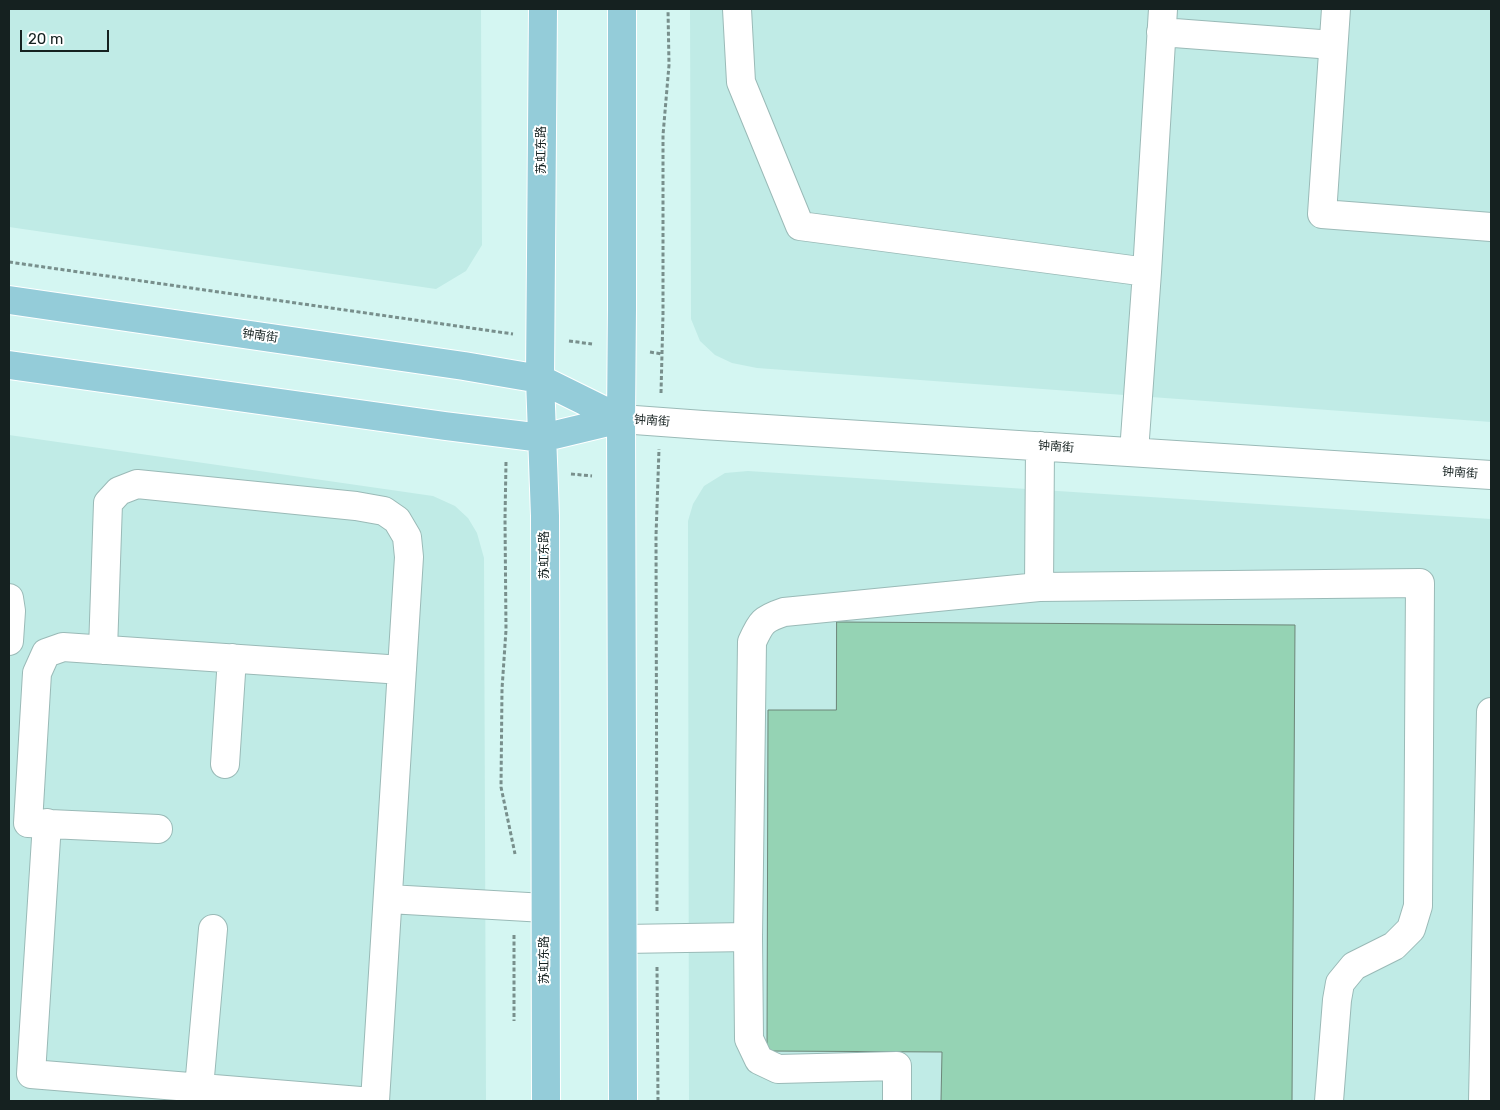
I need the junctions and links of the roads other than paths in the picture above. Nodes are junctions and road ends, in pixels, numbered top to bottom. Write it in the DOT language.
graph roads {
  1 [pos="542,9"];
  2 [pos="622,9"];
  3 [pos="737,9"];
  4 [pos="1336,9"];
  5 [pos="1162,20"];
  6 [pos="1334,45"];
  7 [pos="1491,227"];
  8 [pos="1147,272"];
  9 [pos="9,300"];
  10 [pos="9,365"];
  11 [pos="540,379"];
  12 [pos="621,419"];
  13 [pos="542,438"];
  14 [pos="1040,446"];
  15 [pos="1134,452"];
  16 [pos="1491,474"];
  17 [pos="1039,587"];
  18 [pos="9,598"];
  19 [pos="9,641"];
  20 [pos="103,650"];
  21 [pos="232,658"];
  22 [pos="402,670"];
  23 [pos="1491,712"];
  24 [pos="224,764"];
  25 [pos="47,823"];
  26 [pos="158,829"];
  27 [pos="389,899"];
  28 [pos="545,908"];
  29 [pos="213,929"];
  30 [pos="748,937"];
  31 [pos="622,939"];
  32 [pos="199,1088"];
  33 [pos="360,1101"];
  34 [pos="375,1101"];
  35 [pos="546,1101"];
  36 [pos="623,1101"];
  37 [pos="897,1101"];
  38 [pos="1329,1101"];
  39 [pos="1483,1101"];
  1 -- 11 [label="main road, 苏虹东路"];
  2 -- 12 [label="main road"];
  3 -- 8 [label="street"];
  4 -- 6 [label="street"];
  5 -- 6 [label="street"];
  5 -- 8 [label="street"];
  6 -- 7 [label="street"];
  8 -- 15 [label="street"];
  9 -- 11 [label="main road, 钟南街"];
  10 -- 13 [label="main road, 钟南街"];
  11 -- 12 [label="main road, 钟南街"];
  11 -- 13 [label="main road, 苏虹东路"];
  12 -- 13 [label="main road, 钟南街"];
  12 -- 14 [label="street, 钟南街"];
  12 -- 31 [label="main road"];
  13 -- 28 [label="main road, 苏虹东路"];
  14 -- 15 [label="street, 钟南街"];
  14 -- 17 [label="street"];
  15 -- 16 [label="street, 钟南街"];
  17 -- 30 [label="street"];
  17 -- 38 [label="street"];
  18 -- 19 [label="street"];
  20 -- 21 [label="street"];
  20 -- 22 [label="street"];
  20 -- 25 [label="street"];
  21 -- 22 [label="street"];
  21 -- 24 [label="street"];
  22 -- 27 [label="street"];
  23 -- 39 [label="street"];
  25 -- 26 [label="street"];
  25 -- 32 [label="street"];
  27 -- 28 [label="street"];
  27 -- 34 [label="street"];
  28 -- 35 [label="main road, 苏虹东路"];
  29 -- 32 [label="street"];
  30 -- 31 [label="street"];
  30 -- 37 [label="street"];
  31 -- 36 [label="main road"];
  32 -- 33 [label="street"];
}
